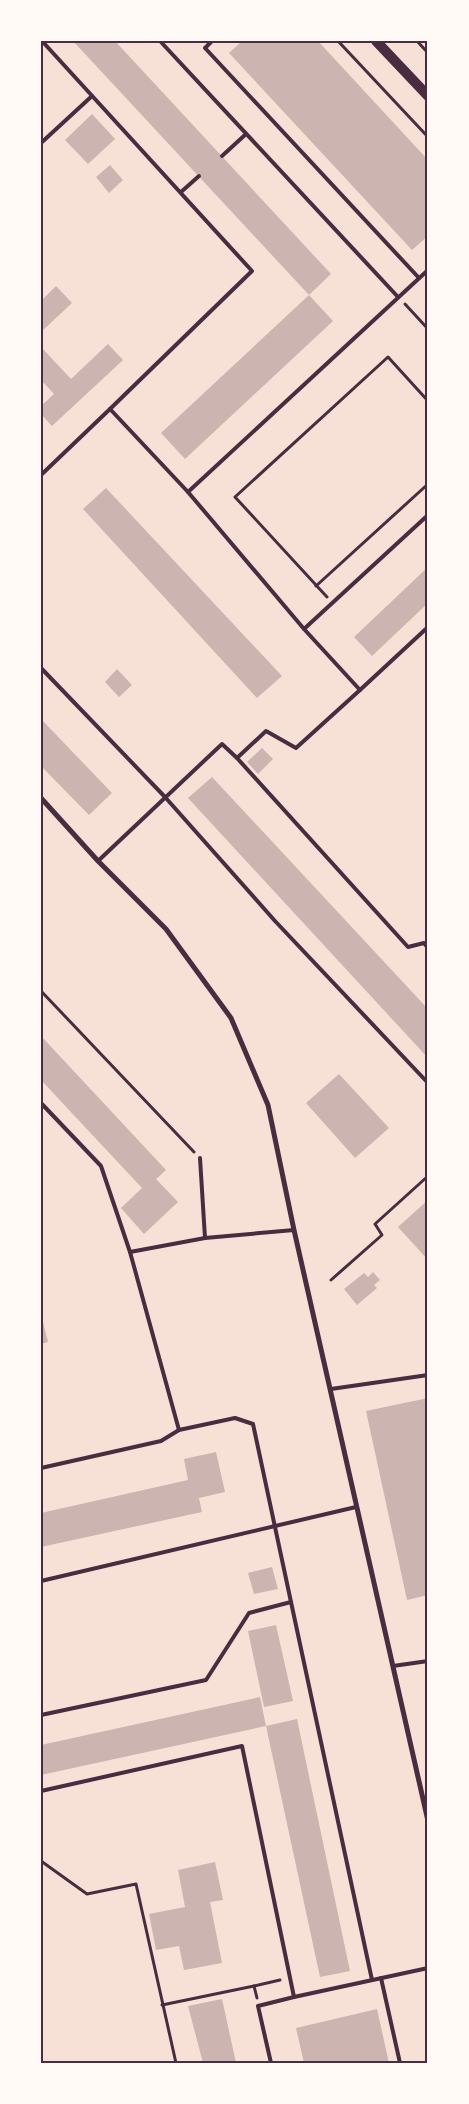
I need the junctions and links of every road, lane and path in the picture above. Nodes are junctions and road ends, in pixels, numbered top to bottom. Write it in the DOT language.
graph roads {
  1 [pos="42,41"];
  2 [pos="160,41"];
  3 [pos="212,41"];
  4 [pos="338,41"];
  5 [pos="376,41"];
  6 [pos="417,41"];
  7 [pos="428,53"];
  8 [pos="92,96"];
  9 [pos="428,96"];
  10 [pos="246,134"];
  11 [pos="428,137"];
  12 [pos="41,143"];
  13 [pos="222,156"];
  14 [pos="199,176"];
  15 [pos="181,192"];
  16 [pos="428,270"];
  17 [pos="419,278"];
  18 [pos="398,297"];
  19 [pos="428,329"];
  20 [pos="428,401"];
  21 [pos="110,409"];
  22 [pos="41,475"];
  23 [pos="428,484"];
  24 [pos="188,492"];
  25 [pos="428,515"];
  26 [pos="316,586"];
  27 [pos="332,603"];
  28 [pos="428,627"];
  29 [pos="304,629"];
  30 [pos="41,668"];
  31 [pos="360,690"];
  32 [pos="237,758"];
  33 [pos="165,797"];
  34 [pos="41,798"];
  35 [pos="98,861"];
  36 [pos="428,948"];
  37 [pos="41,991"];
  38 [pos="428,1083"];
  39 [pos="41,1103"];
  40 [pos="200,1158"];
  41 [pos="428,1176"];
  42 [pos="294,1230"];
  43 [pos="205,1238"];
  44 [pos="130,1252"];
  45 [pos="331,1280"];
  46 [pos="428,1375"];
  47 [pos="331,1389"];
  48 [pos="179,1430"];
  49 [pos="41,1468"];
  50 [pos="356,1507"];
  51 [pos="273,1527"];
  52 [pos="41,1581"];
  53 [pos="290,1602"];
  54 [pos="428,1661"];
  55 [pos="393,1666"];
  56 [pos="41,1715"];
  57 [pos="41,1791"];
  58 [pos="428,1821"];
  59 [pos="41,1861"];
  60 [pos="428,1968"];
  61 [pos="291,1978"];
  62 [pos="381,1978"];
  63 [pos="372,1980"];
  64 [pos="254,1986"];
  65 [pos="294,1997"];
  66 [pos="162,2005"];
  67 [pos="258,2006"];
  68 [pos="176,2063"];
  69 [pos="271,2063"];
  70 [pos="400,2063"];
  1 -- 8 [label="lane"];
  2 -- 10 [label="lane"];
  3 -- 17 [label="lane"];
  4 -- 11 [label="path"];
  5 -- 9 [label="main road"];
  6 -- 7 [label="path"];
  8 -- 12 [label="lane"];
  8 -- 15 [label="lane"];
  10 -- 13 [label="lane"];
  10 -- 18 [label="lane"];
  14 -- 15 [label="lane"];
  15 -- 21 [label="lane"];
  16 -- 17 [label="lane"];
  17 -- 18 [label="lane"];
  18 -- 19 [label="path"];
  18 -- 24 [label="lane"];
  20 -- 26 [label="path"];
  21 -- 22 [label="lane"];
  21 -- 24 [label="lane"];
  23 -- 26 [label="path"];
  24 -- 29 [label="lane"];
  25 -- 27 [label="lane"];
  26 -- 27 [label="path"];
  27 -- 29 [label="lane"];
  28 -- 31 [label="lane"];
  29 -- 31 [label="lane"];
  30 -- 33 [label="lane"];
  31 -- 32 [label="lane"];
  32 -- 33 [label="lane"];
  32 -- 36 [label="lane"];
  33 -- 35 [label="lane"];
  33 -- 38 [label="lane"];
  34 -- 35 [label="street"];
  35 -- 42 [label="street"];
  37 -- 40 [label="path"];
  39 -- 44 [label="lane"];
  40 -- 43 [label="lane"];
  41 -- 45 [label="path"];
  42 -- 43 [label="lane"];
  42 -- 47 [label="street"];
  43 -- 44 [label="lane"];
  44 -- 48 [label="lane"];
  46 -- 47 [label="lane"];
  47 -- 50 [label="street"];
  48 -- 49 [label="lane"];
  48 -- 51 [label="lane"];
  50 -- 51 [label="lane"];
  50 -- 55 [label="street"];
  51 -- 52 [label="lane"];
  51 -- 53 [label="lane"];
  53 -- 56 [label="lane"];
  53 -- 63 [label="lane"];
  54 -- 55 [label="lane"];
  55 -- 58 [label="street"];
  57 -- 61 [label="lane"];
  59 -- 66 [label="path"];
  60 -- 62 [label="lane"];
  61 -- 64 [label="path"];
  61 -- 65 [label="lane"];
  62 -- 63 [label="lane"];
  62 -- 70 [label="lane"];
  63 -- 65 [label="lane"];
  64 -- 66 [label="path"];
  64 -- 67 [label="path"];
  65 -- 67 [label="lane"];
  66 -- 68 [label="path"];
  67 -- 69 [label="lane"];
}
